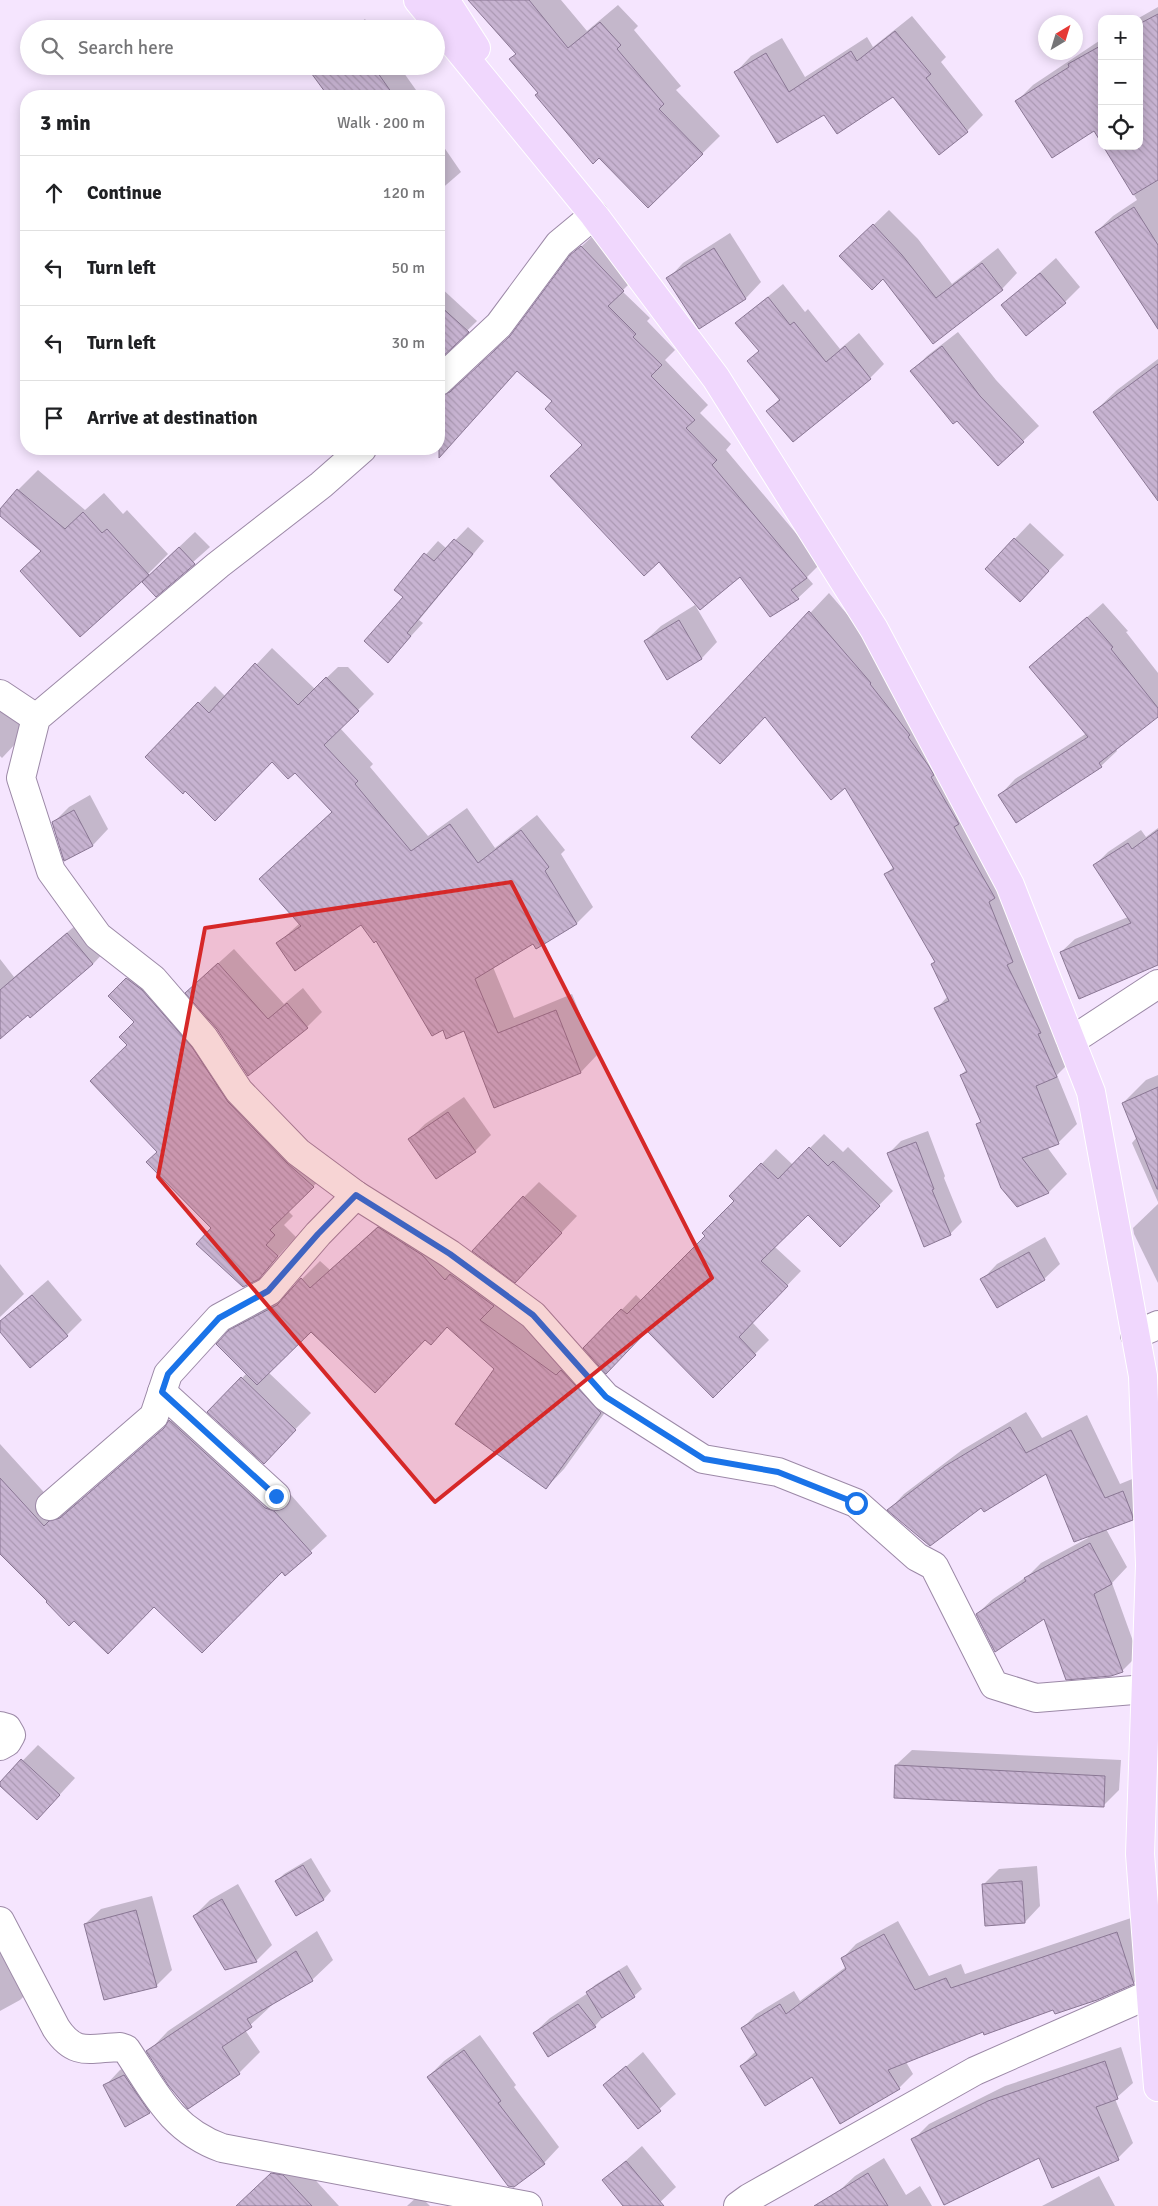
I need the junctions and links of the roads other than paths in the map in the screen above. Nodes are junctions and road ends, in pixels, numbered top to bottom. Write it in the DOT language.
graph roads {
  1 [pos="418,0"];
  2 [pos="445,0"];
  3 [pos="434,20"];
  4 [pos="445,33"];
  5 [pos="548,158"];
  6 [pos="594,215"];
  7 [pos="445,375"];
  8 [pos="355,455"];
  9 [pos="0,694"];
  10 [pos="36,718"];
  11 [pos="1158,984"];
  12 [pos="1071,1041"];
  13 [pos="356,1195"];
  14 [pos="1147,1330"];
  15 [pos="162,1392"];
  16 [pos="276,1496"];
  17 [pos="50,1506"];
  18 [pos="1146,1689"];
  19 [pos="0,1726"];
  20 [pos="0,1746"];
  21 [pos="0,1920"];
  22 [pos="1150,1994"];
  23 [pos="1158,2087"];
  24 [pos="528,2206"];
  25 [pos="738,2206"];
  1 -- 3 [label="main road"];
  2 -- 5 [label="main road"];
  4 -- 5 [label="main road"];
  5 -- 6 [label="main road"];
  6 -- 7 [label="street"];
  6 -- 12 [label="main road"];
  8 -- 10 [label="street"];
  9 -- 10 [label="street"];
  10 -- 13 [label="street"];
  11 -- 12 [label="street"];
  12 -- 14 [label="main road"];
  13 -- 15 [label="street"];
  13 -- 18 [label="street"];
  14 -- 18 [label="main road"];
  15 -- 16 [label="street"];
  15 -- 17 [label="street"];
  18 -- 22 [label="main road"];
  19 -- 20 [label="street"];
  21 -- 24 [label="street"];
  22 -- 23 [label="main road"];
  22 -- 25 [label="street"];
}
